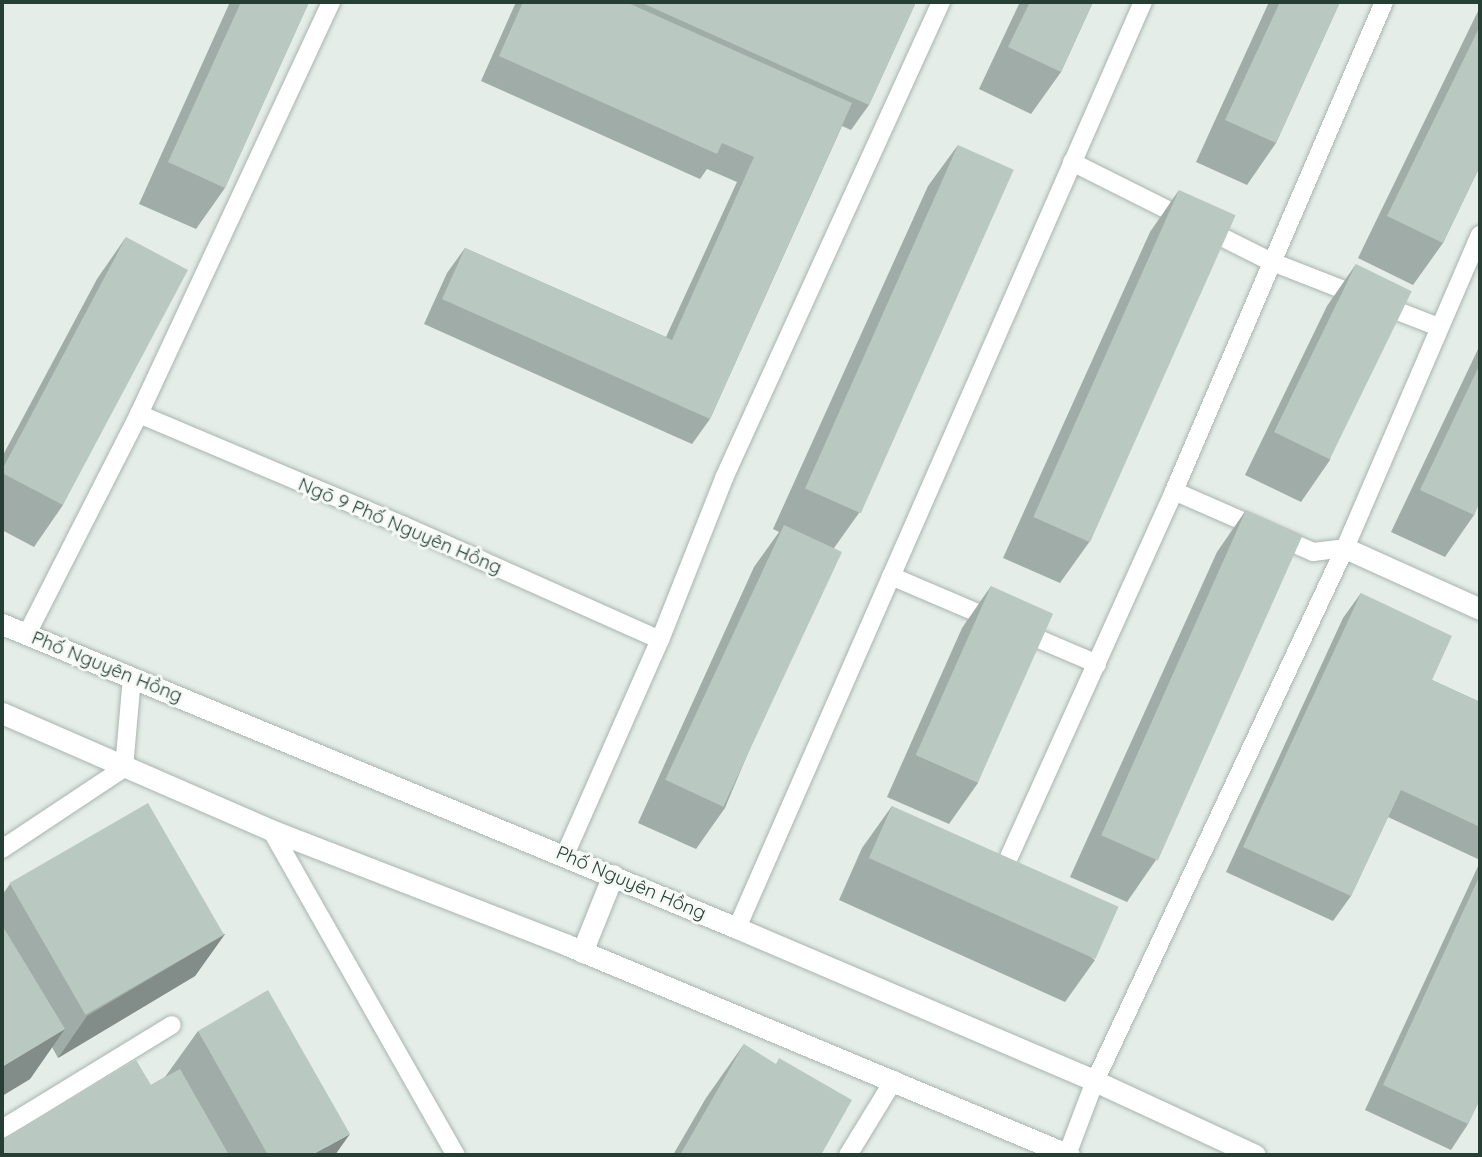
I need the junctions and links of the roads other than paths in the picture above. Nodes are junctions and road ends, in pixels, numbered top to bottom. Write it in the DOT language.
graph roads {
  1 [pos="331,2"];
  2 [pos="941,2"];
  3 [pos="1143,2"];
  4 [pos="1384,2"];
  5 [pos="1072,162"];
  6 [pos="1480,235"];
  7 [pos="1272,262"];
  8 [pos="1474,266"];
  9 [pos="1440,327"];
  10 [pos="139,414"];
  11 [pos="1174,491"];
  12 [pos="1345,548"];
  13 [pos="891,576"];
  14 [pos="1480,609"];
  15 [pos="2,624"];
  16 [pos="27,634"];
  17 [pos="660,640"];
  18 [pos="1097,664"];
  19 [pos="132,677"];
  20 [pos="2,713"];
  21 [pos="124,768"];
  22 [pos="271,830"];
  23 [pos="2,849"];
  24 [pos="565,855"];
  25 [pos="1009,857"];
  26 [pos="613,876"];
  27 [pos="737,928"];
  28 [pos="582,951"];
  29 [pos="173,1024"];
  30 [pos="894,1080"];
  31 [pos="1095,1082"];
  32 [pos="2,1129"];
  33 [pos="456,1155"];
  34 [pos="848,1155"];
  35 [pos="1068,1155"];
  36 [pos="1255,1155"];
  1 -- 10 [label="lane"];
  2 -- 17 [label="lane"];
  3 -- 5 [label="lane"];
  4 -- 7 [label="lane"];
  5 -- 7 [label="lane"];
  5 -- 13 [label="lane"];
  6 -- 8 [label="lane"];
  7 -- 9 [label="lane"];
  7 -- 11 [label="lane"];
  8 -- 9 [label="lane"];
  9 -- 12 [label="lane"];
  10 -- 16 [label="lane"];
  10 -- 17 [label="lane, Ngõ 9 Phố Nguyên Hồng"];
  11 -- 12 [label="lane"];
  11 -- 18 [label="lane"];
  12 -- 14 [label="street"];
  12 -- 31 [label="lane"];
  13 -- 18 [label="lane"];
  13 -- 27 [label="lane"];
  15 -- 16 [label="street, Phố Nguyên Hồng"];
  16 -- 19 [label="street, Phố Nguyên Hồng"];
  17 -- 24 [label="lane"];
  18 -- 25 [label="lane"];
  19 -- 21 [label="lane"];
  19 -- 24 [label="street, Phố Nguyên Hồng"];
  20 -- 21 [label="street"];
  21 -- 22 [label="street"];
  21 -- 23 [label="lane"];
  22 -- 28 [label="street"];
  22 -- 33 [label="lane"];
  24 -- 26 [label="street, Phố Nguyên Hồng"];
  26 -- 27 [label="street, Phố Nguyên Hồng"];
  26 -- 28 [label="street"];
  27 -- 31 [label="street, Phố Nguyên Hồng"];
  28 -- 30 [label="street"];
  29 -- 32 [label="lane"];
  30 -- 34 [label="lane"];
  30 -- 35 [label="street"];
  31 -- 35 [label="lane"];
  31 -- 36 [label="street, Phố Nguyên Hồng"];
}
